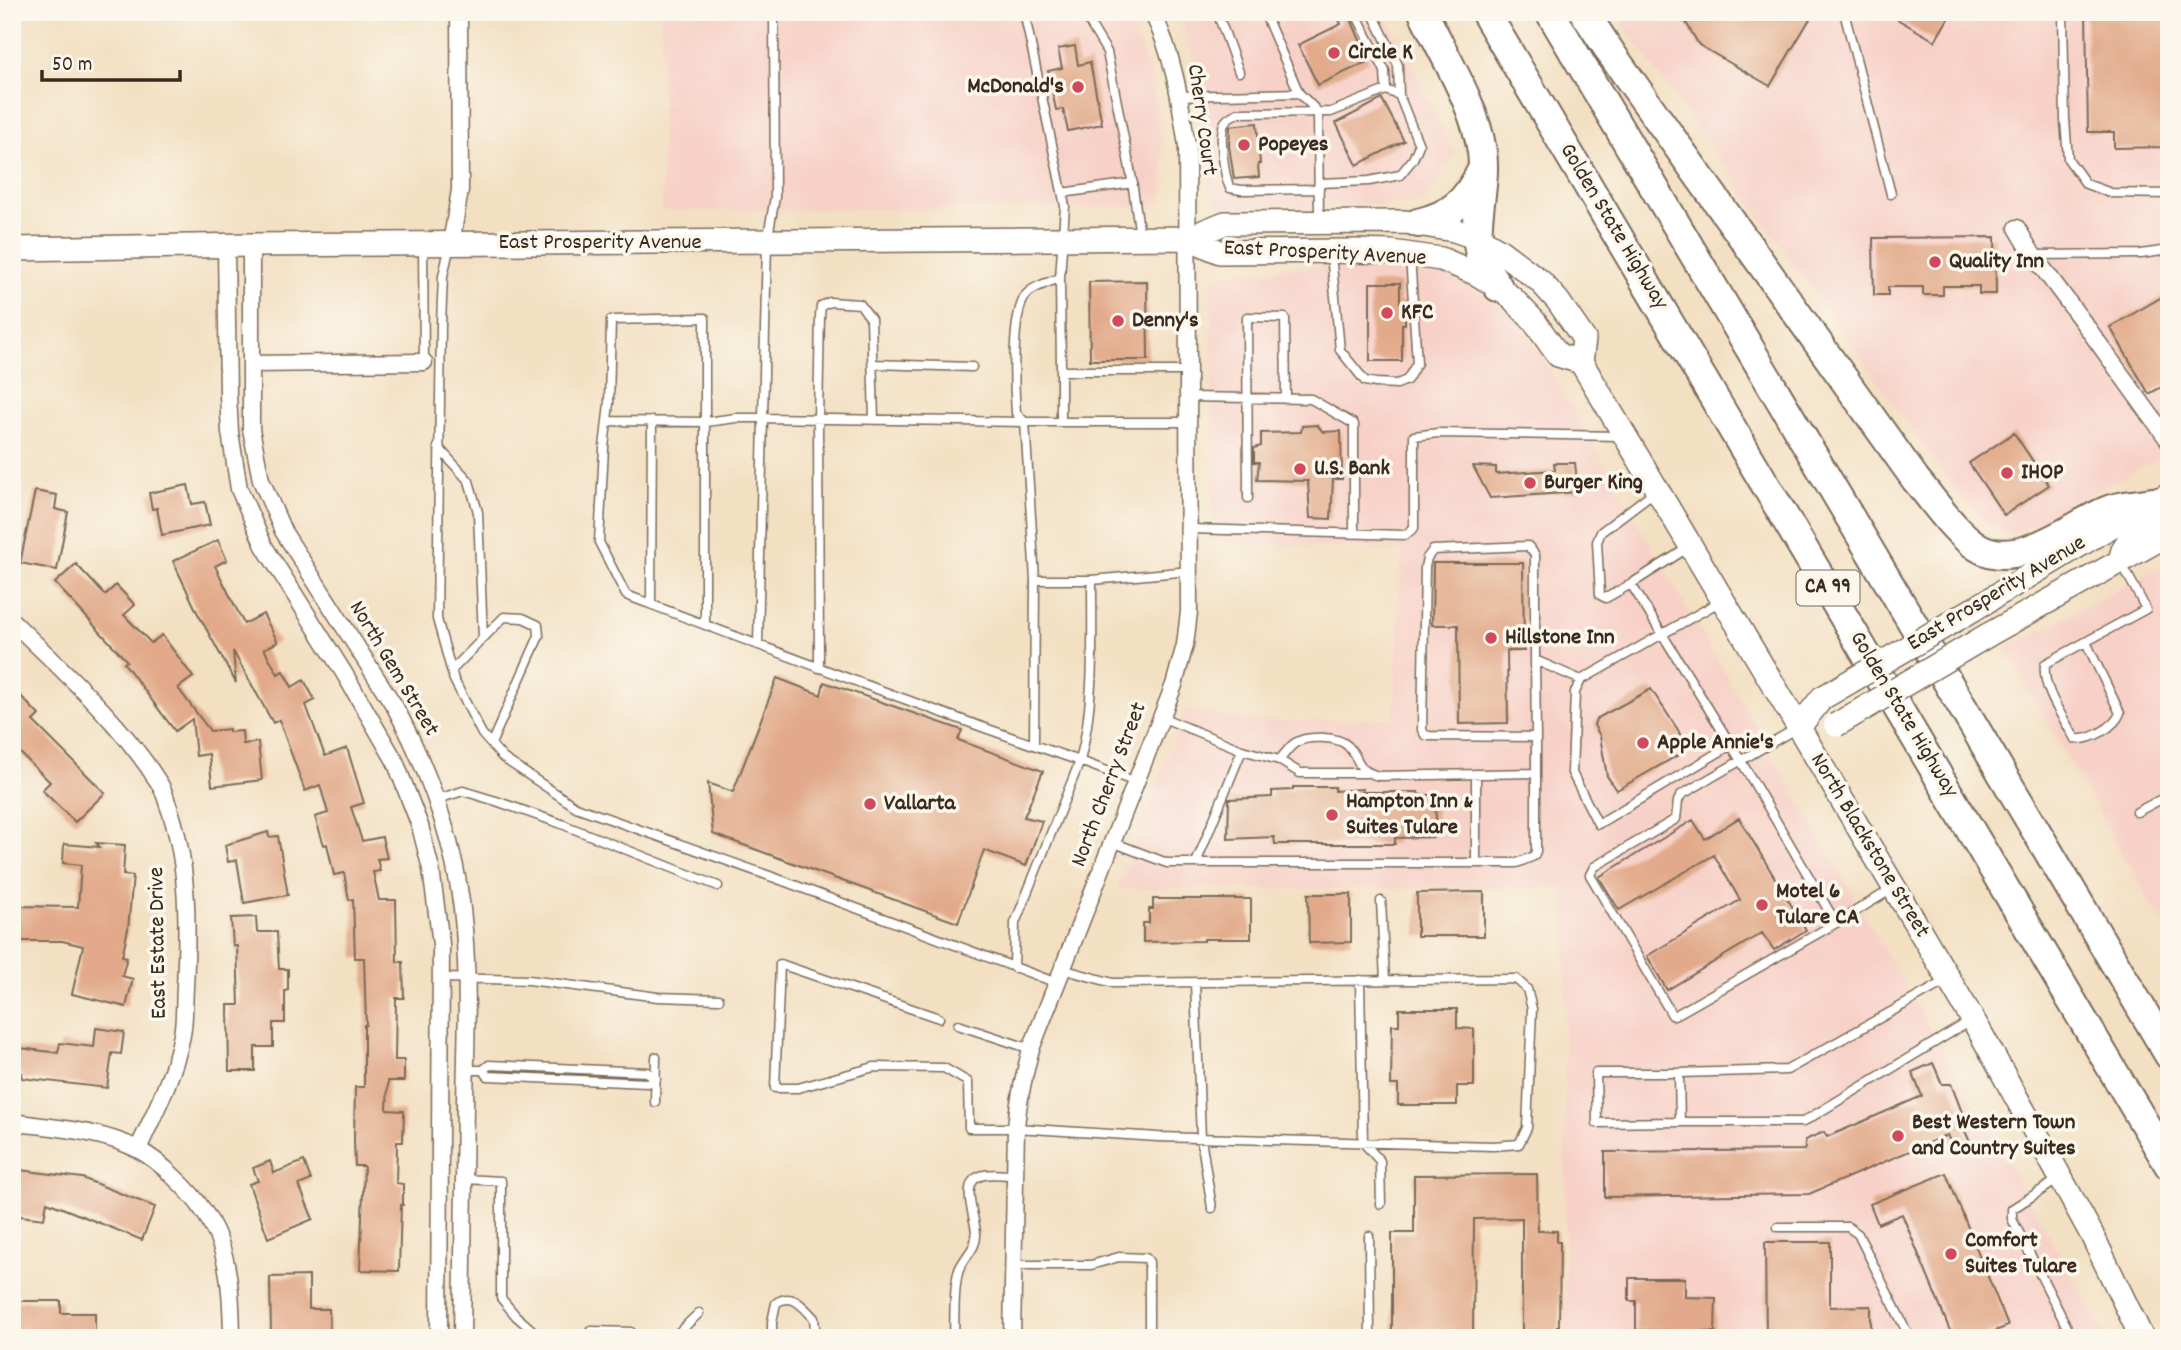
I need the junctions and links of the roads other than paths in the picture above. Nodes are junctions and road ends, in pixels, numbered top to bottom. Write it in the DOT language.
graph roads {
  1 [pos="458,12"];
  2 [pos="774,12"];
  3 [pos="1028,12"];
  4 [pos="1083,12"];
  5 [pos="1152,12"];
  6 [pos="1217,12"];
  7 [pos="1264,12"];
  8 [pos="1355,12"];
  9 [pos="1372,12"];
  10 [pos="1423,12"];
  11 [pos="1485,12"];
  12 [pos="1549,12"];
  13 [pos="1584,12"];
  14 [pos="1844,12"];
  15 [pos="2063,12"];
  16 [pos="1239,72"];
  17 [pos="1386,90"];
  18 [pos="1299,93"];
  19 [pos="1399,95"];
  20 [pos="1180,96"];
  21 [pos="1318,112"];
  22 [pos="1483,167"];
  23 [pos="1133,183"];
  24 [pos="1319,186"];
  25 [pos="1062,193"];
  26 [pos="1891,194"];
  27 [pos="2169,194"];
  28 [pos="1319,222"];
  29 [pos="1418,223"];
  30 [pos="2017,228"];
  31 [pos="1188,238"];
  32 [pos="1478,238"];
  33 [pos="1062,239"];
  34 [pos="1140,239"];
  35 [pos="767,242"];
  36 [pos="423,244"];
  37 [pos="451,244"];
  38 [pos="251,245"];
  39 [pos="226,246"];
  40 [pos="12,249"];
  41 [pos="2169,250"];
  42 [pos="1331,251"];
  43 [pos="1410,254"];
  44 [pos="2033,255"];
  45 [pos="1060,278"];
  46 [pos="1498,288"];
  47 [pos="424,362"];
  48 [pos="1581,362"];
  49 [pos="251,364"];
  50 [pos="873,365"];
  51 [pos="972,367"];
  52 [pos="1189,370"];
  53 [pos="1060,371"];
  54 [pos="1189,397"];
  55 [pos="1248,398"];
  56 [pos="1286,399"];
  57 [pos="763,418"];
  58 [pos="818,419"];
  59 [pos="874,420"];
  60 [pos="607,421"];
  61 [pos="652,421"];
  62 [pos="706,422"];
  63 [pos="1025,422"];
  64 [pos="1060,422"];
  65 [pos="1189,422"];
  66 [pos="2166,433"];
  67 [pos="1625,436"];
  68 [pos="438,447"];
  69 [pos="1657,489"];
  70 [pos="1248,498"];
  71 [pos="2164,504"];
  72 [pos="1190,529"];
  73 [pos="1354,534"];
  74 [pos="2169,534"];
  75 [pos="1691,546"];
  76 [pos="2121,561"];
  77 [pos="1190,572"];
  78 [pos="1035,580"];
  79 [pos="1093,580"];
  80 [pos="1631,584"];
  81 [pos="1723,599"];
  82 [pos="651,604"];
  83 [pos="12,621"];
  84 [pos="705,625"];
  85 [pos="1662,634"];
  86 [pos="483,638"];
  87 [pos="2086,642"];
  88 [pos="758,645"];
  89 [pos="1535,660"];
  90 [pos="819,668"];
  91 [pos="452,670"];
  92 [pos="1581,680"];
  93 [pos="1161,718"];
  94 [pos="1799,727"];
  95 [pos="1536,737"];
  96 [pos="491,744"];
  97 [pos="1034,745"];
  98 [pos="1731,745"];
  99 [pos="1242,750"];
  100 [pos="1279,760"];
  101 [pos="1080,761"];
  102 [pos="1741,761"];
  103 [pos="1366,773"];
  104 [pos="1536,773"];
  105 [pos="1475,774"];
  106 [pos="1136,782"];
  107 [pos="2169,795"];
  108 [pos="435,800"];
  109 [pos="2137,812"];
  110 [pos="1112,842"];
  111 [pos="1196,863"];
  112 [pos="1476,863"];
  113 [pos="718,886"];
  114 [pos="1894,888"];
  115 [pos="1381,901"];
  116 [pos="1836,923"];
  117 [pos="1014,968"];
  118 [pos="1060,976"];
  119 [pos="442,978"];
  120 [pos="1949,979"];
  121 [pos="467,980"];
  122 [pos="1360,980"];
  123 [pos="1385,980"];
  124 [pos="1195,982"];
  125 [pos="719,999"];
  126 [pos="939,1018"];
  127 [pos="1973,1020"];
  128 [pos="958,1025"];
  129 [pos="1031,1049"];
  130 [pos="2169,1055"];
  131 [pos="656,1057"];
  132 [pos="465,1070"];
  133 [pos="1679,1073"];
  134 [pos="656,1079"];
  135 [pos="655,1102"];
  136 [pos="12,1122"];
  137 [pos="1680,1122"];
  138 [pos="1016,1128"];
  139 [pos="1201,1138"];
  140 [pos="1363,1142"];
  141 [pos="138,1149"];
  142 [pos="2169,1165"];
  143 [pos="1014,1175"];
  144 [pos="2062,1178"];
  145 [pos="464,1179"];
  146 [pos="1381,1204"];
  147 [pos="1212,1208"];
  148 [pos="1778,1227"];
  149 [pos="1369,1236"];
  150 [pos="1013,1265"];
  151 [pos="699,1313"];
  152 [pos="232,1338"];
  153 [pos="439,1338"];
  154 [pos="462,1338"];
  155 [pos="541,1338"];
  156 [pos="584,1338"];
  157 [pos="635,1338"];
  158 [pos="673,1338"];
  159 [pos="772,1338"];
  160 [pos="816,1338"];
  161 [pos="954,1338"];
  162 [pos="1012,1338"];
  163 [pos="1149,1338"];
  164 [pos="1370,1338"];
  165 [pos="1910,1338"];
  166 [pos="2062,1338"];
  167 [pos="2142,1338"];
  1 -- 37 [label="street"];
  2 -- 35 [label="lane"];
  3 -- 25 [label="lane"];
  4 -- 23 [label="lane"];
  5 -- 20 [label="street, Cherry Court"];
  6 -- 16 [label="lane"];
  7 -- 18 [label="lane"];
  8 -- 17 [label="lane"];
  9 -- 19 [label="lane"];
  10 -- 22 [label="highway"];
  11 -- 142 [label="highway, Golden State Highway / CA 99"];
  12 -- 130 [label="highway, CA 99"];
  13 -- 71 [label="highway"];
  14 -- 26 [label="lane"];
  15 -- 27 [label="lane"];
  17 -- 19 [label="lane"];
  17 -- 21 [label="lane"];
  18 -- 20 [label="lane"];
  18 -- 21 [label="lane"];
  19 -- 24 [label="lane"];
  20 -- 31 [label="street, Cherry Court"];
  21 -- 24 [label="lane"];
  21 -- 24 [label="lane"];
  22 -- 29 [label="highway"];
  22 -- 32 [label="highway"];
  23 -- 25 [label="lane"];
  23 -- 34 [label="lane"];
  24 -- 28 [label="lane"];
  25 -- 33 [label="lane"];
  28 -- 29 [label="main road, East Prosperity Avenue"];
  28 -- 31 [label="main road, East Prosperity Avenue"];
  29 -- 32 [label="main road, East Prosperity Avenue"];
  30 -- 44 [label="street"];
  31 -- 34 [label="main road, East Prosperity Avenue"];
  31 -- 42 [label="main road, East Prosperity Avenue"];
  31 -- 52 [label="street, North Cherry Street"];
  32 -- 46 [label="highway"];
  32 -- 48 [label="main road, North Blackstone Street"];
  33 -- 34 [label="main road, East Prosperity Avenue"];
  33 -- 35 [label="main road, East Prosperity Avenue"];
  33 -- 45 [label="lane"];
  35 -- 37 [label="main road, East Prosperity Avenue"];
  35 -- 57 [label="lane"];
  36 -- 37 [label="main road, East Prosperity Avenue"];
  36 -- 38 [label="main road, East Prosperity Avenue"];
  36 -- 47 [label="lane"];
  37 -- 68 [label="lane"];
  38 -- 39 [label="main road, East Prosperity Avenue"];
  38 -- 49 [label="street, North Gem Street"];
  39 -- 40 [label="main road, East Prosperity Avenue"];
  39 -- 119 [label="street, North Gem Street"];
  41 -- 44 [label="lane"];
  42 -- 43 [label="main road, East Prosperity Avenue"];
  42 -- 43 [label="lane"];
  43 -- 46 [label="main road, East Prosperity Avenue"];
  44 -- 66 [label="street"];
  45 -- 53 [label="lane"];
  45 -- 63 [label="lane"];
  46 -- 48 [label="main road"];
  47 -- 49 [label="street"];
  48 -- 67 [label="main road, North Blackstone Street"];
  49 -- 108 [label="street, North Gem Street"];
  50 -- 51 [label="lane"];
  50 -- 58 [label="lane"];
  50 -- 59 [label="lane"];
  52 -- 53 [label="lane"];
  52 -- 54 [label="street, North Cherry Street"];
  53 -- 64 [label="lane"];
  54 -- 55 [label="lane"];
  54 -- 65 [label="street, North Cherry Street"];
  55 -- 56 [label="lane"];
  55 -- 56 [label="lane"];
  55 -- 70 [label="lane"];
  56 -- 73 [label="lane"];
  57 -- 58 [label="lane"];
  57 -- 62 [label="lane"];
  57 -- 88 [label="lane"];
  58 -- 59 [label="lane"];
  58 -- 90 [label="lane"];
  59 -- 63 [label="lane"];
  60 -- 61 [label="lane"];
  60 -- 62 [label="lane"];
  60 -- 82 [label="lane"];
  61 -- 62 [label="lane"];
  61 -- 82 [label="lane"];
  62 -- 84 [label="lane"];
  63 -- 64 [label="lane"];
  63 -- 78 [label="lane"];
  64 -- 65 [label="lane"];
  65 -- 72 [label="street, North Cherry Street"];
  67 -- 69 [label="main road, North Blackstone Street"];
  67 -- 73 [label="lane"];
  68 -- 86 [label="lane"];
  68 -- 91 [label="lane"];
  69 -- 75 [label="main road, North Blackstone Street"];
  69 -- 80 [label="lane"];
  71 -- 76 [label="main road"];
  71 -- 94 [label="main road, East Prosperity Avenue, bridge"];
  72 -- 73 [label="lane"];
  72 -- 77 [label="street, North Cherry Street"];
  74 -- 76 [label="main road, East Prosperity Avenue"];
  75 -- 80 [label="lane"];
  75 -- 81 [label="main road, North Blackstone Street"];
  76 -- 87 [label="lane"];
  76 -- 94 [label="main road, East Prosperity Avenue, bridge"];
  77 -- 79 [label="lane"];
  77 -- 93 [label="street, North Cherry Street"];
  78 -- 79 [label="lane"];
  78 -- 97 [label="lane"];
  79 -- 101 [label="lane"];
  80 -- 85 [label="lane"];
  81 -- 85 [label="lane"];
  81 -- 94 [label="main road, North Blackstone Street"];
  82 -- 84 [label="lane"];
  83 -- 141 [label="street, East Estate Drive"];
  84 -- 88 [label="lane"];
  85 -- 92 [label="lane"];
  85 -- 98 [label="lane"];
  86 -- 91 [label="lane"];
  86 -- 96 [label="lane"];
  87 -- 87 [label="lane"];
  88 -- 90 [label="lane"];
  89 -- 92 [label="lane"];
  89 -- 95 [label="lane"];
  89 -- 95 [label="lane"];
  90 -- 97 [label="lane"];
  91 -- 96 [label="lane"];
  92 -- 98 [label="lane"];
  93 -- 99 [label="lane"];
  93 -- 106 [label="street, North Cherry Street"];
  94 -- 102 [label="lane"];
  94 -- 114 [label="main road, North Blackstone Street"];
  95 -- 104 [label="lane"];
  96 -- 117 [label="lane"];
  97 -- 101 [label="lane"];
  98 -- 102 [label="lane"];
  99 -- 100 [label="lane"];
  99 -- 111 [label="lane"];
  100 -- 103 [label="lane"];
  100 -- 103 [label="lane"];
  101 -- 106 [label="lane"];
  101 -- 117 [label="lane"];
  102 -- 116 [label="lane"];
  102 -- 116 [label="lane"];
  103 -- 105 [label="lane"];
  104 -- 105 [label="lane"];
  104 -- 112 [label="lane"];
  105 -- 112 [label="lane"];
  106 -- 110 [label="street, North Cherry Street"];
  107 -- 109 [label="lane"];
  108 -- 113 [label="lane"];
  108 -- 121 [label="street, North Gem Street"];
  110 -- 111 [label="lane"];
  110 -- 118 [label="street, North Cherry Street"];
  111 -- 112 [label="lane"];
  114 -- 116 [label="lane"];
  114 -- 120 [label="main road, North Blackstone Street"];
  115 -- 123 [label="lane"];
  117 -- 118 [label="lane"];
  118 -- 124 [label="lane"];
  118 -- 129 [label="street, North Cherry Street"];
  119 -- 121 [label="lane"];
  119 -- 153 [label="street, North Gem Street"];
  120 -- 127 [label="main road, North Blackstone Street"];
  120 -- 133 [label="lane"];
  121 -- 125 [label="lane"];
  121 -- 132 [label="street, North Gem Street"];
  122 -- 123 [label="lane"];
  122 -- 124 [label="lane"];
  122 -- 140 [label="lane"];
  123 -- 140 [label="lane"];
  124 -- 139 [label="lane"];
  126 -- 138 [label="lane"];
  127 -- 137 [label="lane"];
  127 -- 144 [label="main road, North Blackstone Street"];
  128 -- 129 [label="lane"];
  129 -- 138 [label="street, North Cherry Street"];
  131 -- 134 [label="lane"];
  132 -- 134 [label="lane"];
  132 -- 145 [label="street, North Gem Street"];
  133 -- 137 [label="lane"];
  133 -- 137 [label="lane"];
  134 -- 135 [label="lane"];
  136 -- 141 [label="street"];
  138 -- 139 [label="lane"];
  138 -- 143 [label="street, North Cherry Street"];
  139 -- 140 [label="lane"];
  139 -- 147 [label="lane"];
  140 -- 146 [label="lane"];
  141 -- 152 [label="street"];
  143 -- 150 [label="street, North Cherry Street"];
  143 -- 161 [label="lane"];
  144 -- 166 [label="lane"];
  144 -- 167 [label="main road, North Blackstone Street"];
  145 -- 154 [label="street, North Gem Street"];
  145 -- 155 [label="lane"];
  148 -- 165 [label="lane"];
  149 -- 164 [label="lane"];
  150 -- 162 [label="street, North Cherry Street"];
  150 -- 163 [label="lane"];
  151 -- 158 [label="lane"];
  156 -- 157 [label="lane"];
  159 -- 160 [label="lane"];
}
